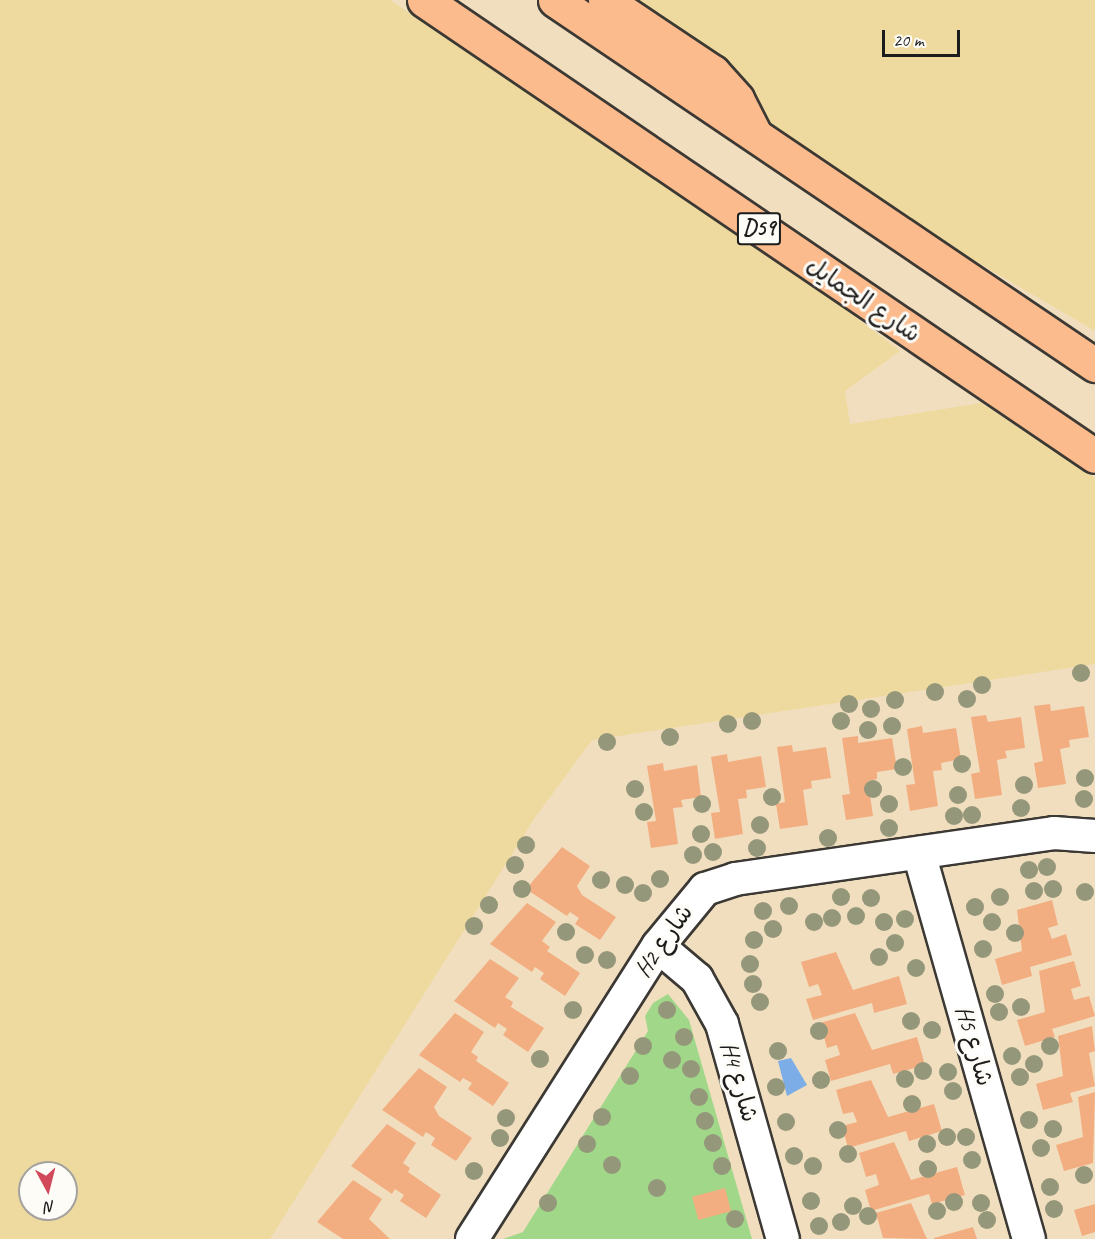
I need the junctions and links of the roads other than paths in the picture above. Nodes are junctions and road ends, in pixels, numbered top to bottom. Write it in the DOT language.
graph roads {
  1 [pos="424,0"];
  2 [pos="555,0"];
  3 [pos="605,0"];
  4 [pos="754,132"];
  5 [pos="1095,365"];
  6 [pos="1095,456"];
  7 [pos="1095,836"];
  8 [pos="919,853"];
  9 [pos="658,946"];
  10 [pos="472,1239"];
  11 [pos="783,1239"];
  12 [pos="1029,1239"];
  1 -- 6 [label="main road, شارع الجمايل / D59"];
  2 -- 4 [label="main road"];
  3 -- 4 [label="main road"];
  4 -- 5 [label="main road"];
  7 -- 8 [label="street, H2 شارع"];
  8 -- 9 [label="street, H2 شارع"];
  8 -- 12 [label="street, H5 شارع"];
  9 -- 10 [label="street, H2 شارع"];
  9 -- 11 [label="street, H4 شارع"];
}
